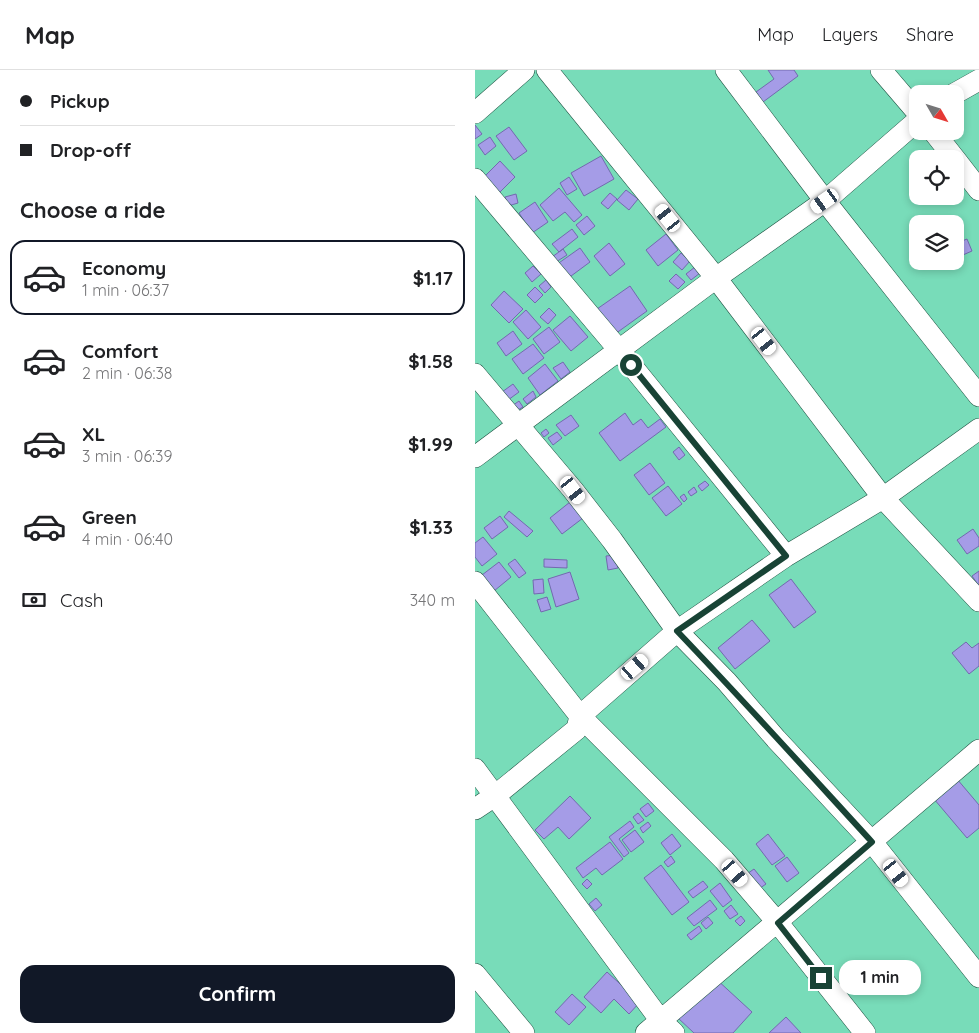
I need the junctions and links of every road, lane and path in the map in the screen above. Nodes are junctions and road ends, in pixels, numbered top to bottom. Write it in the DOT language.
graph roads {
  1 [pos="524,70"];
  2 [pos="547,70"];
  3 [pos="726,70"];
  4 [pos="881,70"];
  5 [pos="979,80"];
  6 [pos="964,88"];
  7 [pos="909,103"];
  8 [pos="475,113"];
  9 [pos="909,128"];
  10 [pos="940,140"];
  11 [pos="948,150"];
  12 [pos="964,171"];
  13 [pos="475,179"];
  14 [pos="979,190"];
  15 [pos="825,201"];
  16 [pos="716,278"];
  17 [pos="619,350"];
  18 [pos="475,374"];
  19 [pos="979,396"];
  20 [pos="517,426"];
  21 [pos="979,429"];
  22 [pos="475,457"];
  23 [pos="883,498"];
  24 [pos="786,556"];
  25 [pos="475,582"];
  26 [pos="979,601"];
  27 [pos="677,631"];
  28 [pos="580,716"];
  29 [pos="976,761"];
  30 [pos="475,769"];
  31 [pos="496,795"];
  32 [pos="475,809"];
  33 [pos="872,842"];
  34 [pos="778,923"];
  35 [pos="475,974"];
  36 [pos="979,977"];
  37 [pos="661,1029"];
  38 [pos="524,1033"];
  39 [pos="865,1033"];
  1 -- 8 [label="street"];
  2 -- 16 [label="street"];
  3 -- 15 [label="street"];
  4 -- 7 [label="street"];
  5 -- 6 [label="street"];
  9 -- 15 [label="street"];
  10 -- 11 [label="street"];
  12 -- 14 [label="street"];
  13 -- 17 [label="street"];
  15 -- 16 [label="street"];
  15 -- 19 [label="street"];
  16 -- 17 [label="street"];
  16 -- 23 [label="street"];
  17 -- 20 [label="street"];
  17 -- 24 [label="street"];
  18 -- 20 [label="street"];
  20 -- 22 [label="street"];
  20 -- 27 [label="street"];
  21 -- 23 [label="street"];
  23 -- 24 [label="street"];
  23 -- 26 [label="street"];
  24 -- 27 [label="street"];
  25 -- 28 [label="street"];
  27 -- 28 [label="street"];
  27 -- 33 [label="street"];
  28 -- 31 [label="street"];
  28 -- 34 [label="street"];
  29 -- 33 [label="street"];
  30 -- 31 [label="street"];
  31 -- 32 [label="street"];
  31 -- 37 [label="street"];
  33 -- 34 [label="street"];
  33 -- 36 [label="street"];
  34 -- 37 [label="street"];
  34 -- 39 [label="street"];
  35 -- 38 [label="street"];
}
